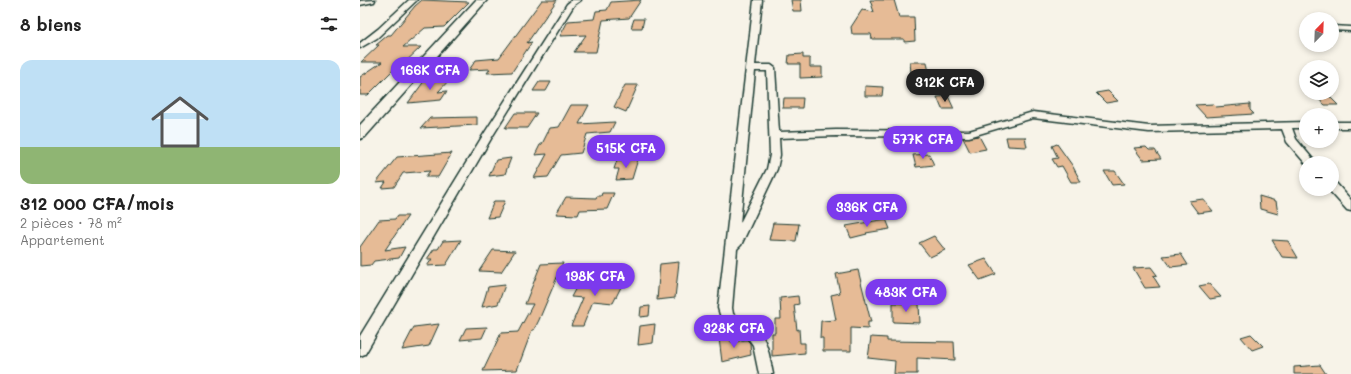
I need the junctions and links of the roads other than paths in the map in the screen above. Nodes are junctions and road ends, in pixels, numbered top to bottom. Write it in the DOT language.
graph roads {
  1 [pos="371,0"];
  2 [pos="413,0"];
  3 [pos="482,0"];
  4 [pos="577,0"];
  5 [pos="758,0"];
  6 [pos="360,3"];
  7 [pos="1339,28"];
  8 [pos="1351,29"];
  9 [pos="360,46"];
  10 [pos="750,68"];
  11 [pos="1286,125"];
  12 [pos="1299,125"];
  13 [pos="1339,125"];
  14 [pos="1351,125"];
  15 [pos="360,134"];
  16 [pos="775,135"];
  17 [pos="1305,156"];
  18 [pos="1339,194"];
  19 [pos="1351,207"];
  20 [pos="731,253"];
  21 [pos="360,349"];
  22 [pos="766,374"];
  1 -- 6 [label="street"];
  2 -- 9 [label="street"];
  3 -- 15 [label="street"];
  4 -- 21 [label="street"];
  5 -- 10 [label="street"];
  7 -- 8 [label="street"];
  10 -- 16 [label="street"];
  10 -- 20 [label="street"];
  11 -- 12 [label="street"];
  11 -- 16 [label="street"];
  11 -- 17 [label="street"];
  13 -- 14 [label="street"];
  16 -- 20 [label="street"];
  18 -- 19 [label="street"];
  20 -- 22 [label="street"];
}
